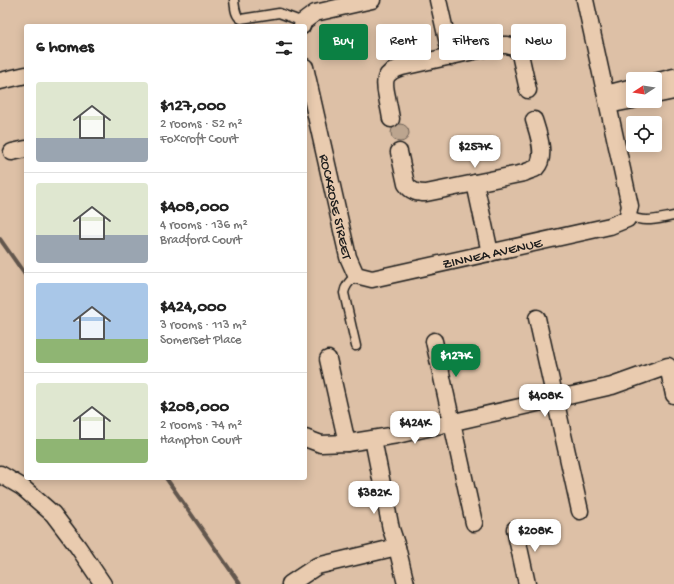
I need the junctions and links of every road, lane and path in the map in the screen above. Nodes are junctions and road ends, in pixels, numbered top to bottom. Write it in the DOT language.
graph roads {
  1 [pos="234,0"];
  2 [pos="372,0"];
  3 [pos="438,0"];
  4 [pos="585,0"];
  5 [pos="302,24"];
  6 [pos="443,24"];
  7 [pos="503,45"];
  8 [pos="439,59"];
  9 [pos="24,75"];
  10 [pos="674,77"];
  11 [pos="662,80"];
  12 [pos="0,81"];
  13 [pos="307,86"];
  14 [pos="528,90"];
  15 [pos="626,90"];
  16 [pos="674,91"];
  17 [pos="662,94"];
  18 [pos="607,100"];
  19 [pos="626,100"];
  20 [pos="391,119"];
  21 [pos="534,120"];
  22 [pos="312,132"];
  23 [pos="399,152"];
  24 [pos="475,183"];
  25 [pos="674,216"];
  26 [pos="628,217"];
  27 [pos="490,253"];
  28 [pos="356,275"];
  29 [pos="536,318"];
  30 [pos="434,341"];
  31 [pos="356,346"];
  32 [pos="328,359"];
  33 [pos="674,394"];
  34 [pos="555,400"];
  35 [pos="452,423"];
  36 [pos="307,439"];
  37 [pos="373,439"];
  38 [pos="347,443"];
  39 [pos="0,474"];
  40 [pos="580,511"];
  41 [pos="474,523"];
  42 [pos="516,529"];
  43 [pos="397,547"];
  44 [pos="104,584"];
  45 [pos="290,584"];
  46 [pos="406,584"];
  47 [pos="527,584"];
  1 -- 5 [label="lane"];
  2 -- 5 [label="street"];
  3 -- 6 [label="street"];
  4 -- 18 [label="street"];
  7 -- 14 [label="street"];
  8 -- 20 [label="street"];
  9 -- 12 [label="street"];
  10 -- 11 [label="street"];
  13 -- 22 [label="street, ROCKROSE STREET"];
  15 -- 18 [label="street"];
  16 -- 17 [label="street"];
  18 -- 19 [label="street"];
  18 -- 26 [label="street"];
  21 -- 24 [label="street"];
  22 -- 28 [label="street, ROCKROSE STREET"];
  23 -- 24 [label="street"];
  24 -- 27 [label="street"];
  25 -- 26 [label="lane"];
  26 -- 27 [label="street, ZINNEA AVENUE"];
  27 -- 28 [label="street, ZINNEA AVENUE"];
  28 -- 31 [label="lane"];
  29 -- 34 [label="street"];
  30 -- 35 [label="street"];
  32 -- 38 [label="street"];
  33 -- 34 [label="street"];
  34 -- 35 [label="street"];
  34 -- 40 [label="street"];
  35 -- 37 [label="street"];
  35 -- 41 [label="street"];
  36 -- 38 [label="street"];
  37 -- 38 [label="street"];
  37 -- 43 [label="street"];
  39 -- 44 [label="street"];
  42 -- 47 [label="street"];
  43 -- 45 [label="street"];
  43 -- 46 [label="street"];
}
